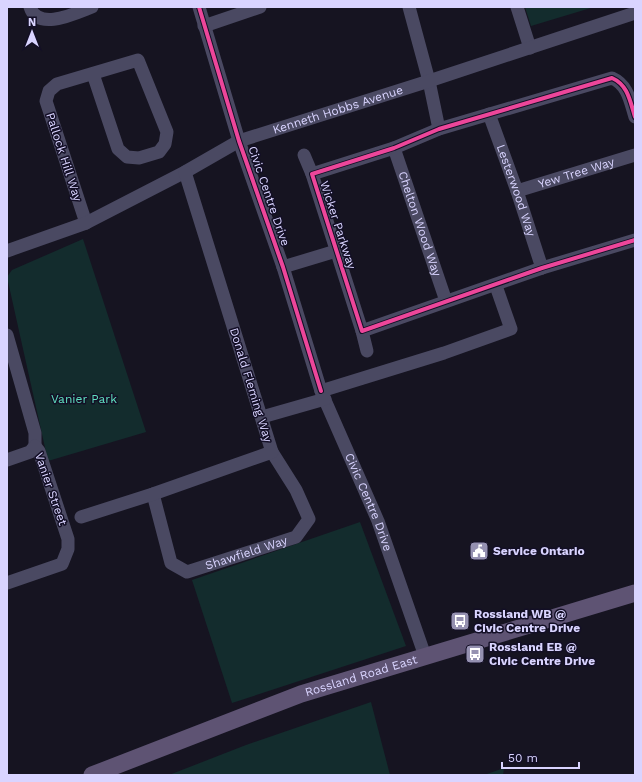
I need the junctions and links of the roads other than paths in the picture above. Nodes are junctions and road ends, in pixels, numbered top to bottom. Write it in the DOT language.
graph roads {
  1 [pos="30,7"];
  2 [pos="92,7"];
  3 [pos="198,7"];
  4 [pos="260,7"];
  5 [pos="409,7"];
  6 [pos="517,7"];
  7 [pos="635,13"];
  8 [pos="204,26"];
  9 [pos="530,48"];
  10 [pos="94,74"];
  11 [pos="429,81"];
  12 [pos="489,114"];
  13 [pos="635,117"];
  14 [pos="439,129"];
  15 [pos="239,141"];
  16 [pos="394,148"];
  17 [pos="304,155"];
  18 [pos="635,155"];
  19 [pos="185,172"];
  20 [pos="312,174"];
  21 [pos="518,191"];
  22 [pos="86,223"];
  23 [pos="635,240"];
  24 [pos="336,251"];
  25 [pos="7,252"];
  26 [pos="283,267"];
  27 [pos="542,268"];
  28 [pos="496,286"];
  29 [pos="446,301"];
  30 [pos="362,331"];
  31 [pos="7,336"];
  32 [pos="367,351"];
  33 [pos="323,395"];
  34 [pos="262,417"];
  35 [pos="35,446"];
  36 [pos="272,452"];
  37 [pos="7,460"];
  38 [pos="153,494"];
  39 [pos="81,517"];
  40 [pos="7,583"];
  41 [pos="635,593"];
  42 [pos="425,656"];
  43 [pos="92,775"];
  1 -- 2 [label="street"];
  3 -- 8 [label="street, Civic Centre Drive"];
  4 -- 8 [label="street"];
  5 -- 11 [label="street"];
  6 -- 9 [label="street"];
  7 -- 9 [label="street, Kenneth Hobbs Avenue"];
  8 -- 15 [label="street, Civic Centre Drive"];
  9 -- 11 [label="street, Kenneth Hobbs Avenue"];
  10 -- 10 [label="street, Pallock Hill Way"];
  10 -- 22 [label="street, Pallock Hill Way"];
  11 -- 14 [label="street"];
  11 -- 15 [label="street, Kenneth Hobbs Avenue"];
  12 -- 13 [label="street, Wicker Parkway"];
  12 -- 14 [label="street, Wicker Parkway"];
  12 -- 21 [label="street, Lesterwood Way"];
  14 -- 16 [label="street, Wicker Parkway"];
  15 -- 19 [label="street, Kenneth Hobbs Avenue"];
  15 -- 26 [label="street, Civic Centre Drive"];
  16 -- 20 [label="street, Wicker Parkway"];
  16 -- 29 [label="street, Chelton Wood Way"];
  17 -- 20 [label="street, Wicker Parkway"];
  18 -- 21 [label="street, Yew Tree Way"];
  19 -- 22 [label="street, Kenneth Hobbs Avenue"];
  19 -- 34 [label="street, Donald Fleming Way"];
  20 -- 24 [label="street, Wicker Parkway"];
  21 -- 27 [label="street, Lesterwood Way"];
  22 -- 25 [label="street, Kenneth Hobbs Avenue"];
  23 -- 27 [label="street"];
  24 -- 26 [label="street, Wicker Parkway"];
  24 -- 30 [label="street, Wicker Parkway"];
  26 -- 33 [label="street, Civic Centre Drive"];
  27 -- 28 [label="street"];
  28 -- 29 [label="street"];
  28 -- 33 [label="street"];
  29 -- 30 [label="street"];
  30 -- 32 [label="street, Wicker Parkway"];
  31 -- 35 [label="street, Vanier Street"];
  33 -- 34 [label="street"];
  33 -- 42 [label="street, Civic Centre Drive"];
  34 -- 36 [label="street, Donald Fleming Way"];
  35 -- 37 [label="street"];
  35 -- 40 [label="street, Vanier Street"];
  36 -- 38 [label="street, Donald Fleming Way"];
  36 -- 38 [label="street, Shawfield Way"];
  38 -- 39 [label="street, Donald Fleming Way"];
  41 -- 42 [label="main road, Rossland Road East"];
  42 -- 43 [label="main road, Rossland Road East"];
}
